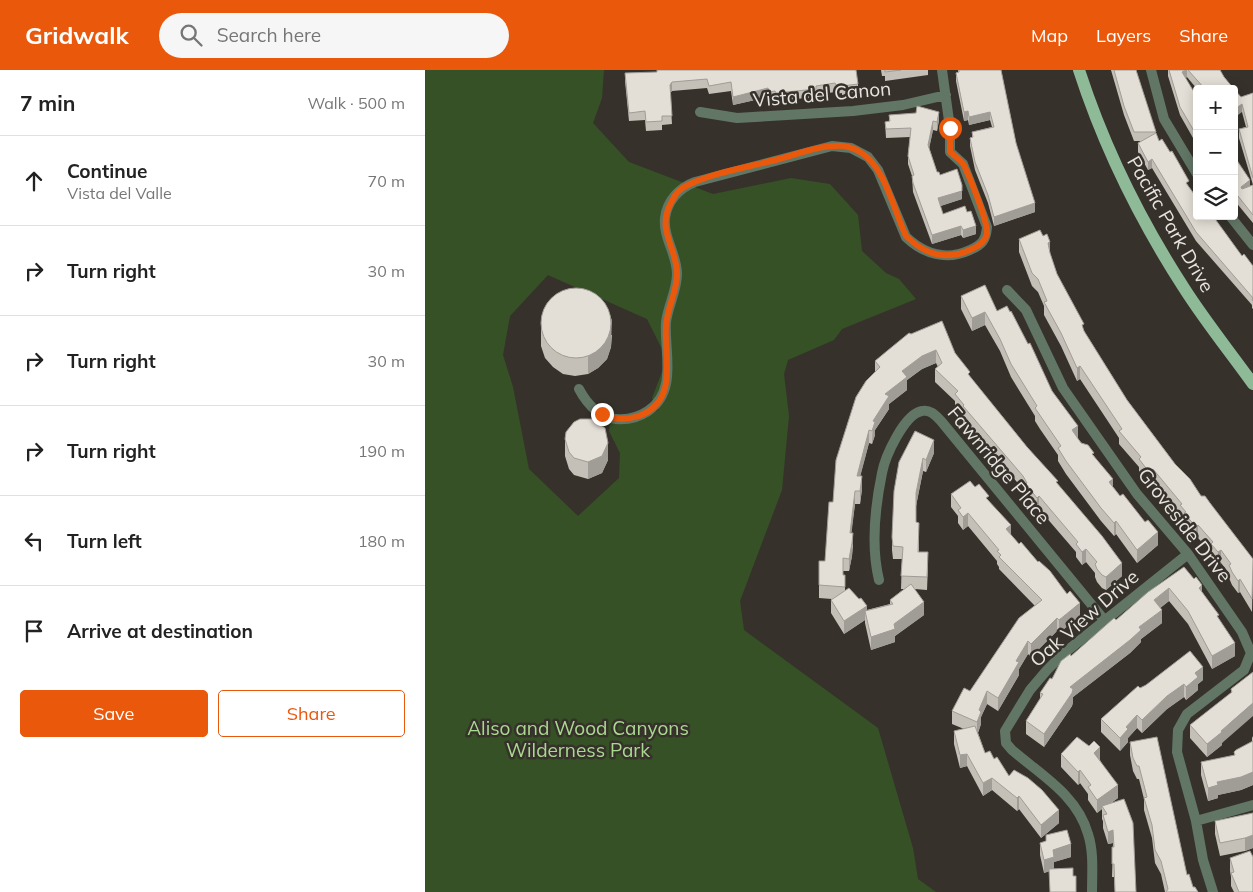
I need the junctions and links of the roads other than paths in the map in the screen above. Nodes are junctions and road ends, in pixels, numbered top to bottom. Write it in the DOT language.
graph roads {
  1 [pos="942,70"];
  2 [pos="1079,70"];
  3 [pos="1151,70"];
  4 [pos="946,95"];
  5 [pos="700,112"];
  6 [pos="1193,167"];
  7 [pos="1233,220"];
  8 [pos="1253,245"];
  9 [pos="1007,290"];
  10 [pos="1253,384"];
  11 [pos="579,389"];
  12 [pos="1188,554"];
  13 [pos="879,580"];
  14 [pos="1105,621"];
  15 [pos="1253,805"];
  16 [pos="1196,821"];
  17 [pos="1093,892"];
  18 [pos="1213,892"];
  1 -- 4 [label="street"];
  2 -- 10 [label="main road, Pacific Park Drive"];
  3 -- 6 [label="street"];
  4 -- 5 [label="street, Vista del Canon"];
  4 -- 11 [label="street"];
  7 -- 8 [label="street"];
  9 -- 12 [label="street, Groveside Drive"];
  12 -- 14 [label="street, Oak View Drive"];
  12 -- 16 [label="street, Groveside Drive"];
  13 -- 14 [label="street, Fawnridge Place"];
  14 -- 17 [label="street, Oak View Drive"];
  15 -- 16 [label="street"];
  16 -- 18 [label="street, Groveside Drive"];
}
